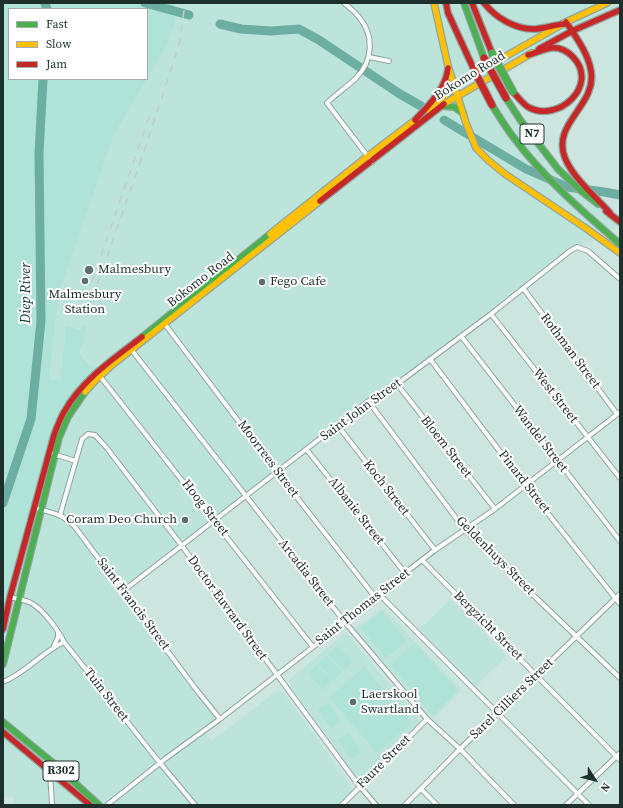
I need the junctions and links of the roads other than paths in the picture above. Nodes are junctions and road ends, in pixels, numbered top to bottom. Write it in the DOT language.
graph roads {
  1 [pos="344,3"];
  2 [pos="434,3"];
  3 [pos="446,3"];
  4 [pos="464,3"];
  5 [pos="472,3"];
  6 [pos="484,3"];
  7 [pos="607,3"];
  8 [pos="620,10"];
  9 [pos="565,23"];
  10 [pos="572,31"];
  11 [pos="528,55"];
  12 [pos="369,57"];
  13 [pos="389,61"];
  14 [pos="448,66"];
  15 [pos="455,87"];
  16 [pos="458,95"];
  17 [pos="442,106"];
  18 [pos="463,113"];
  19 [pos="415,120"];
  20 [pos="370,159"];
  21 [pos="610,213"];
  22 [pos="620,222"];
  23 [pos="620,244"];
  24 [pos="620,253"];
  25 [pos="620,279"];
  26 [pos="523,288"];
  27 [pos="491,314"];
  28 [pos="163,322"];
  29 [pos="460,336"];
  30 [pos="130,348"];
  31 [pos="430,359"];
  32 [pos="98,373"];
  33 [pos="397,384"];
  34 [pos="369,402"];
  35 [pos="619,413"];
  36 [pos="338,426"];
  37 [pos="588,438"];
  38 [pos="307,450"];
  39 [pos="52,454"];
  40 [pos="76,461"];
  41 [pos="557,461"];
  42 [pos="277,472"];
  43 [pos="620,478"];
  44 [pos="526,486"];
  45 [pos="246,496"];
  46 [pos="33,508"];
  47 [pos="495,509"];
  48 [pos="41,510"];
  49 [pos="60,515"];
  50 [pos="215,521"];
  51 [pos="465,530"];
  52 [pos="620,541"];
  53 [pos="182,546"];
  54 [pos="435,550"];
  55 [pos="422,560"];
  56 [pos="405,573"];
  57 [pos="123,592"];
  58 [pos="379,594"];
  59 [pos="620,594"];
  60 [pos="10,597"];
  61 [pos="375,597"];
  62 [pos="616,598"];
  63 [pos="19,599"];
  64 [pos="620,604"];
  65 [pos="344,621"];
  66 [pos="3,629"];
  67 [pos="57,630"];
  68 [pos="576,636"];
  69 [pos="64,642"];
  70 [pos="54,646"];
  71 [pos="312,647"];
  72 [pos="3,664"];
  73 [pos="276,674"];
  74 [pos="537,675"];
  75 [pos="620,678"];
  76 [pos="3,682"];
  77 [pos="498,713"];
  78 [pos="220,719"];
  79 [pos="428,719"];
  80 [pos="3,722"];
  81 [pos="3,732"];
  82 [pos="460,749"];
  83 [pos="619,757"];
  84 [pos="52,762"];
  85 [pos="160,763"];
  86 [pos="50,772"];
  87 [pos="359,787"];
  88 [pos="421,789"];
  89 [pos="578,793"];
  90 [pos="52,805"];
  91 [pos="90,805"];
  92 [pos="99,805"];
  93 [pos="107,805"];
  94 [pos="196,805"];
  95 [pos="342,805"];
  96 [pos="376,805"];
  97 [pos="405,805"];
  98 [pos="437,805"];
  99 [pos="514,805"];
  100 [pos="566,805"];
  101 [pos="589,805"];
  1 -- 12 [label="street"];
  2 -- 14 [label="main road"];
  3 -- 23 [label="main road, N7, bridge"];
  4 -- 21 [label="main road, N7, bridge"];
  5 -- 11 [label="main road, bridge"];
  6 -- 9 [label="main road"];
  7 -- 9 [label="main road"];
  8 -- 10 [label="main road, Bokomo Road"];
  9 -- 10 [label="main road"];
  9 -- 15 [label="main road, Bokomo Road"];
  10 -- 11 [label="main road, Bokomo Road"];
  10 -- 21 [label="main road"];
  11 -- 16 [label="main road, Bokomo Road"];
  12 -- 13 [label="street"];
  12 -- 20 [label="street"];
  14 -- 15 [label="main road"];
  14 -- 19 [label="main road"];
  15 -- 16 [label="main road"];
  15 -- 19 [label="main road, Bokomo Road"];
  16 -- 17 [label="main road, Bokomo Road"];
  16 -- 18 [label="main road"];
  17 -- 18 [label="main road"];
  17 -- 20 [label="main road, Bokomo Road"];
  18 -- 24 [label="main road"];
  19 -- 20 [label="main road, Bokomo Road"];
  20 -- 28 [label="main road, Bokomo Road"];
  21 -- 22 [label="main road, N7"];
  25 -- 26 [label="street, Saint John Street"];
  26 -- 27 [label="street, Saint John Street"];
  26 -- 35 [label="street, Rothman Street"];
  27 -- 29 [label="street, Saint John Street"];
  27 -- 37 [label="street, West Street"];
  28 -- 30 [label="main road, Bokomo Road"];
  28 -- 42 [label="street, Moorrees Street"];
  29 -- 31 [label="street, Saint John Street"];
  29 -- 41 [label="street, Wandel Street"];
  30 -- 32 [label="main road, Bokomo Road"];
  30 -- 45 [label="street, Arcadia Street"];
  31 -- 33 [label="street, Saint John Street"];
  31 -- 44 [label="street, Pinard Street"];
  32 -- 39 [label="main road, Bokomo Road"];
  32 -- 50 [label="street, Hoog Street"];
  33 -- 34 [label="street, Saint John Street"];
  33 -- 47 [label="street, Bloem Street"];
  34 -- 36 [label="street, Saint John Street"];
  34 -- 51 [label="street, Geldenhuys Street"];
  35 -- 37 [label="street, Saint Thomas Street"];
  36 -- 38 [label="street, Saint John Street"];
  36 -- 54 [label="street, Koch Street"];
  37 -- 41 [label="street, Saint Thomas Street"];
  37 -- 43 [label="street, West Street"];
  38 -- 42 [label="street, Saint John Street"];
  38 -- 56 [label="street, Albanie Street"];
  39 -- 40 [label="street"];
  39 -- 46 [label="main road, Bokomo Road"];
  39 -- 48 [label="main road, Bokomo Road"];
  40 -- 49 [label="street"];
  40 -- 53 [label="street, Doctor Euvrard Street"];
  41 -- 44 [label="street, Saint Thomas Street"];
  41 -- 52 [label="street, Wandel Street"];
  42 -- 45 [label="street, Saint John Street"];
  42 -- 61 [label="street, Moorrees Street"];
  44 -- 47 [label="street, Saint Thomas Street"];
  44 -- 62 [label="street, Pinard Street"];
  45 -- 50 [label="street, Saint John Street"];
  45 -- 65 [label="street, Arcadia Street"];
  46 -- 48 [label="street, Saint Francis Street"];
  46 -- 60 [label="main road, Bokomo Road"];
  47 -- 51 [label="street, Saint Thomas Street"];
  48 -- 49 [label="street, Saint Francis Street"];
  48 -- 63 [label="main road, Bokomo Road"];
  49 -- 57 [label="street, Saint Francis Street"];
  50 -- 53 [label="street, Saint John Street"];
  50 -- 71 [label="street, Hoog Street"];
  51 -- 54 [label="street, Saint Thomas Street"];
  51 -- 68 [label="street, Geldenhuys Street"];
  53 -- 57 [label="street, Saint John Street"];
  53 -- 73 [label="street, Doctor Euvrard Street"];
  54 -- 55 [label="street, Saint Thomas Street"];
  55 -- 56 [label="street, Saint Thomas Street"];
  55 -- 74 [label="street, Bergzicht Street"];
  56 -- 58 [label="street, Saint Thomas Street"];
  57 -- 78 [label="street, Saint Francis Street"];
  58 -- 61 [label="street, Saint Thomas Street"];
  58 -- 77 [label="street"];
  59 -- 62 [label="street, Sarel Cilliers Street"];
  60 -- 63 [label="street, Tuin Street"];
  60 -- 66 [label="main road, Bokomo Road"];
  61 -- 65 [label="street, Saint Thomas Street"];
  62 -- 64 [label="street, Pinard Street"];
  62 -- 68 [label="street, Sarel Cilliers Street"];
  63 -- 67 [label="street, Tuin Street"];
  63 -- 72 [label="main road, Bokomo Road"];
  65 -- 71 [label="street, Saint Thomas Street"];
  65 -- 79 [label="street, Arcadia Street"];
  67 -- 69 [label="street, Tuin Street"];
  67 -- 70 [label="street"];
  68 -- 74 [label="street, Sarel Cilliers Street"];
  68 -- 75 [label="street, Geldenhuys Street"];
  69 -- 70 [label="street"];
  69 -- 85 [label="street, Tuin Street"];
  70 -- 76 [label="street"];
  71 -- 73 [label="street, Saint Thomas Street"];
  73 -- 78 [label="street, Saint Thomas Street"];
  73 -- 87 [label="street, Doctor Euvrard Street"];
  74 -- 77 [label="street, Sarel Cilliers Street"];
  74 -- 83 [label="street, Bergzicht Street"];
  77 -- 82 [label="street, Sarel Cilliers Street"];
  77 -- 89 [label="street"];
  78 -- 85 [label="street, Saint Thomas Street"];
  79 -- 82 [label="street, Arcadia Street"];
  79 -- 87 [label="street, Faure Street"];
  80 -- 84 [label="main road, R302"];
  81 -- 86 [label="main road, R302"];
  82 -- 88 [label="street, Sarel Cilliers Street"];
  82 -- 99 [label="street, Arcadia Street"];
  83 -- 89 [label="street"];
  84 -- 86 [label="street"];
  84 -- 92 [label="main road, R302"];
  85 -- 93 [label="street, Saint Thomas Street"];
  85 -- 94 [label="street, Tuin Street"];
  86 -- 90 [label="street"];
  86 -- 91 [label="main road, R302"];
  87 -- 95 [label="street, Faure Street"];
  87 -- 96 [label="street, Doctor Euvrard Street"];
  88 -- 97 [label="street, Sarel Cilliers Street"];
  88 -- 98 [label="street"];
  89 -- 100 [label="street"];
  89 -- 101 [label="street"];
}
